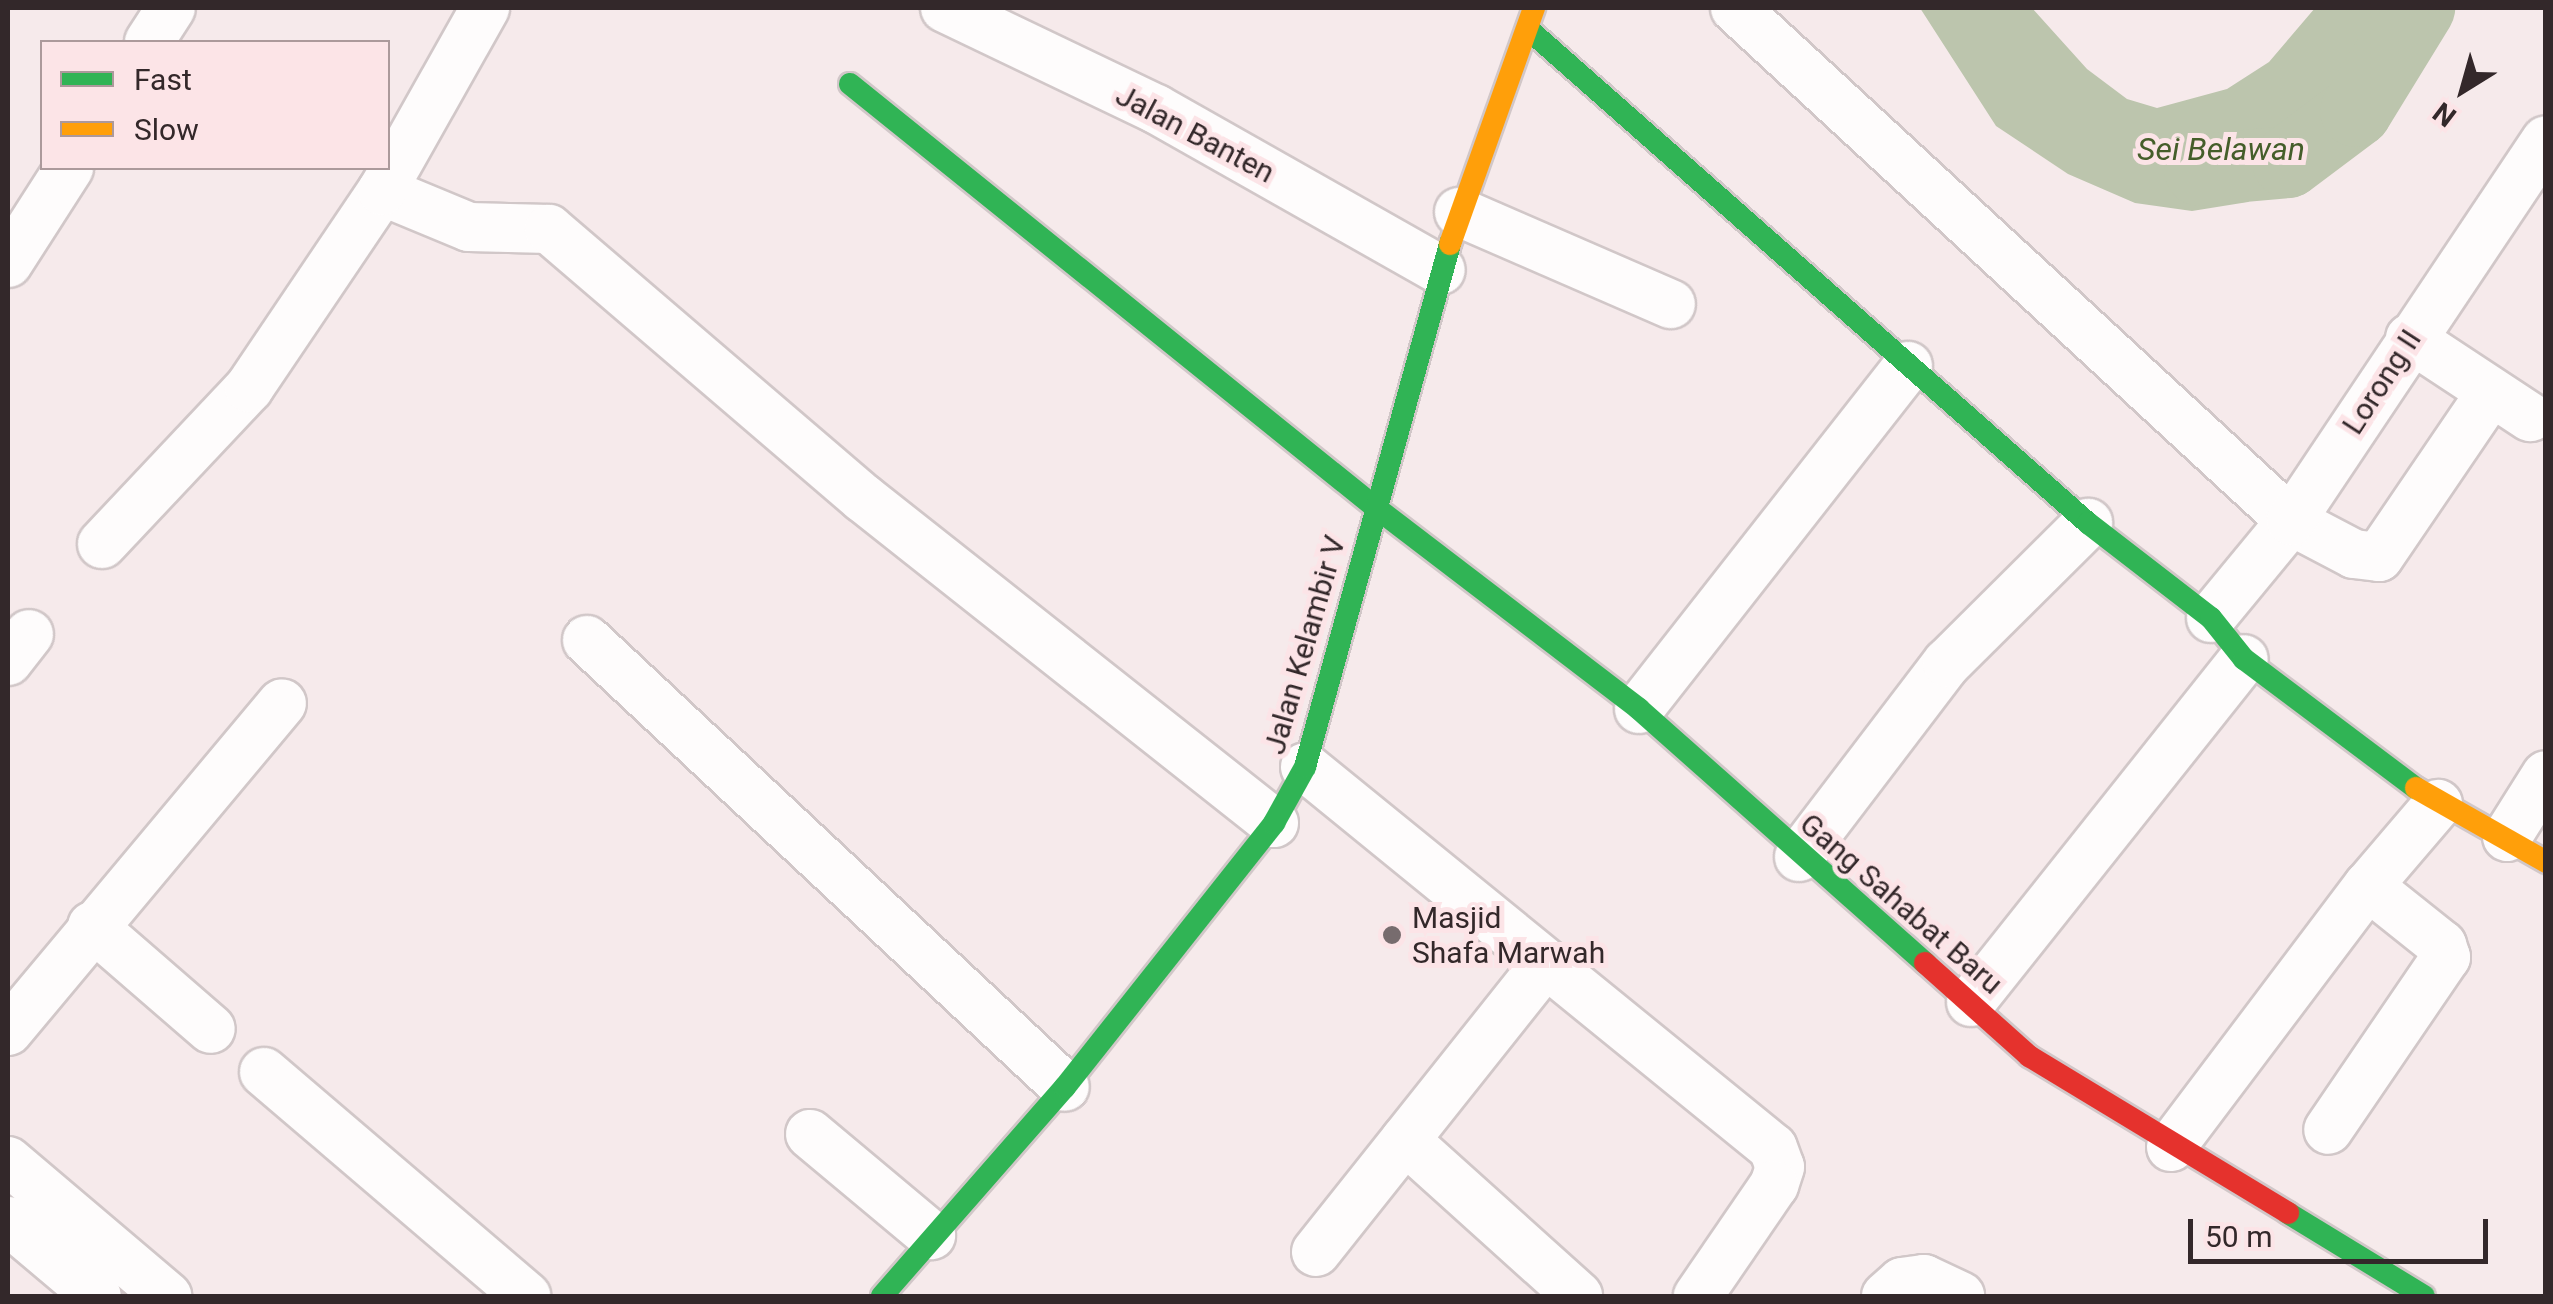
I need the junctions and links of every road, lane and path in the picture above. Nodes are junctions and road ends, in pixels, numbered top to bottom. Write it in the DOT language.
graph roads {
  1 [pos="171,8"];
  2 [pos="485,8"];
  3 [pos="945,8"];
  4 [pos="1734,8"];
  5 [pos="1531,18"];
  6 [pos="150,40"];
  7 [pos="850,84"];
  8 [pos="2546,140"];
  9 [pos="67,170"];
  10 [pos="382,191"];
  11 [pos="1460,212"];
  12 [pos="8,263"];
  13 [pos="1441,270"];
  14 [pos="1671,304"];
  15 [pos="2410,338"];
  16 [pos="1908,366"];
  17 [pos="1375,507"];
  18 [pos="2291,521"];
  19 [pos="2088,523"];
  20 [pos="102,544"];
  21 [pos="2212,618"];
  22 [pos="587,640"];
  23 [pos="2244,659"];
  24 [pos="282,703"];
  25 [pos="1639,709"];
  26 [pos="1305,767"];
  27 [pos="2546,775"];
  28 [pos="2438,804"];
  29 [pos="1274,822"];
  30 [pos="2526,849"];
  31 [pos="1799,857"];
  32 [pos="2368,886"];
  33 [pos="92,926"];
  34 [pos="1545,964"];
  35 [pos="1971,1002"];
  36 [pos="211,1030"];
  37 [pos="8,1031"];
  38 [pos="264,1072"];
  39 [pos="1066,1087"];
  40 [pos="2328,1130"];
  41 [pos="810,1134"];
  42 [pos="1405,1140"];
  43 [pos="2171,1147"];
  44 [pos="8,1160"];
  45 [pos="8,1221"];
  46 [pos="932,1235"];
  47 [pos="1316,1252"];
  48 [pos="155,1292"];
  49 [pos="97,1296"];
  50 [pos="526,1296"];
  51 [pos="882,1296"];
  52 [pos="1574,1296"];
  53 [pos="1698,1296"];
  54 [pos="1886,1296"];
  55 [pos="1960,1296"];
  56 [pos="2424,1296"];
  1 -- 6 [label="street"];
  2 -- 10 [label="street"];
  3 -- 13 [label="street, Jalan Banten"];
  4 -- 18 [label="street"];
  5 -- 11 [label="street, Jalan Kelambir V"];
  5 -- 16 [label="street"];
  7 -- 17 [label="street, Gang Sahabat Baru"];
  8 -- 15 [label="street, Lorong II"];
  9 -- 12 [label="street"];
  10 -- 20 [label="street"];
  10 -- 29 [label="street"];
  11 -- 13 [label="street, Jalan Kelambir V"];
  11 -- 14 [label="street"];
  13 -- 17 [label="street, Jalan Kelambir V"];
  15 -- 18 [label="street, Lorong II"];
  15 -- 18 [label="street"];
  16 -- 19 [label="street"];
  16 -- 25 [label="street"];
  17 -- 25 [label="street, Gang Sahabat Baru"];
  17 -- 26 [label="street, Jalan Kelambir V"];
  18 -- 21 [label="street, Lorong II"];
  19 -- 21 [label="street"];
  19 -- 31 [label="street"];
  21 -- 23 [label="street"];
  22 -- 39 [label="street"];
  23 -- 28 [label="street"];
  23 -- 35 [label="street"];
  24 -- 33 [label="street"];
  25 -- 31 [label="street, Gang Sahabat Baru"];
  26 -- 29 [label="street, Jalan Kelambir V"];
  26 -- 34 [label="street"];
  27 -- 30 [label="street"];
  28 -- 30 [label="street"];
  28 -- 32 [label="street"];
  29 -- 39 [label="street, Jalan Kelambir V"];
  31 -- 35 [label="street, Gang Sahabat Baru"];
  32 -- 40 [label="street"];
  32 -- 43 [label="street"];
  33 -- 36 [label="street"];
  33 -- 37 [label="street"];
  34 -- 42 [label="street"];
  34 -- 53 [label="street"];
  35 -- 43 [label="street, Gang Sahabat Baru"];
  38 -- 50 [label="street"];
  39 -- 46 [label="street, Jalan Kelambir V"];
  41 -- 46 [label="street"];
  42 -- 47 [label="street"];
  42 -- 52 [label="street"];
  43 -- 56 [label="street, Gang Sahabat Baru"];
  44 -- 48 [label="street"];
  45 -- 49 [label="street"];
  46 -- 51 [label="street, Jalan Kelambir V"];
  54 -- 55 [label="street"];
}
